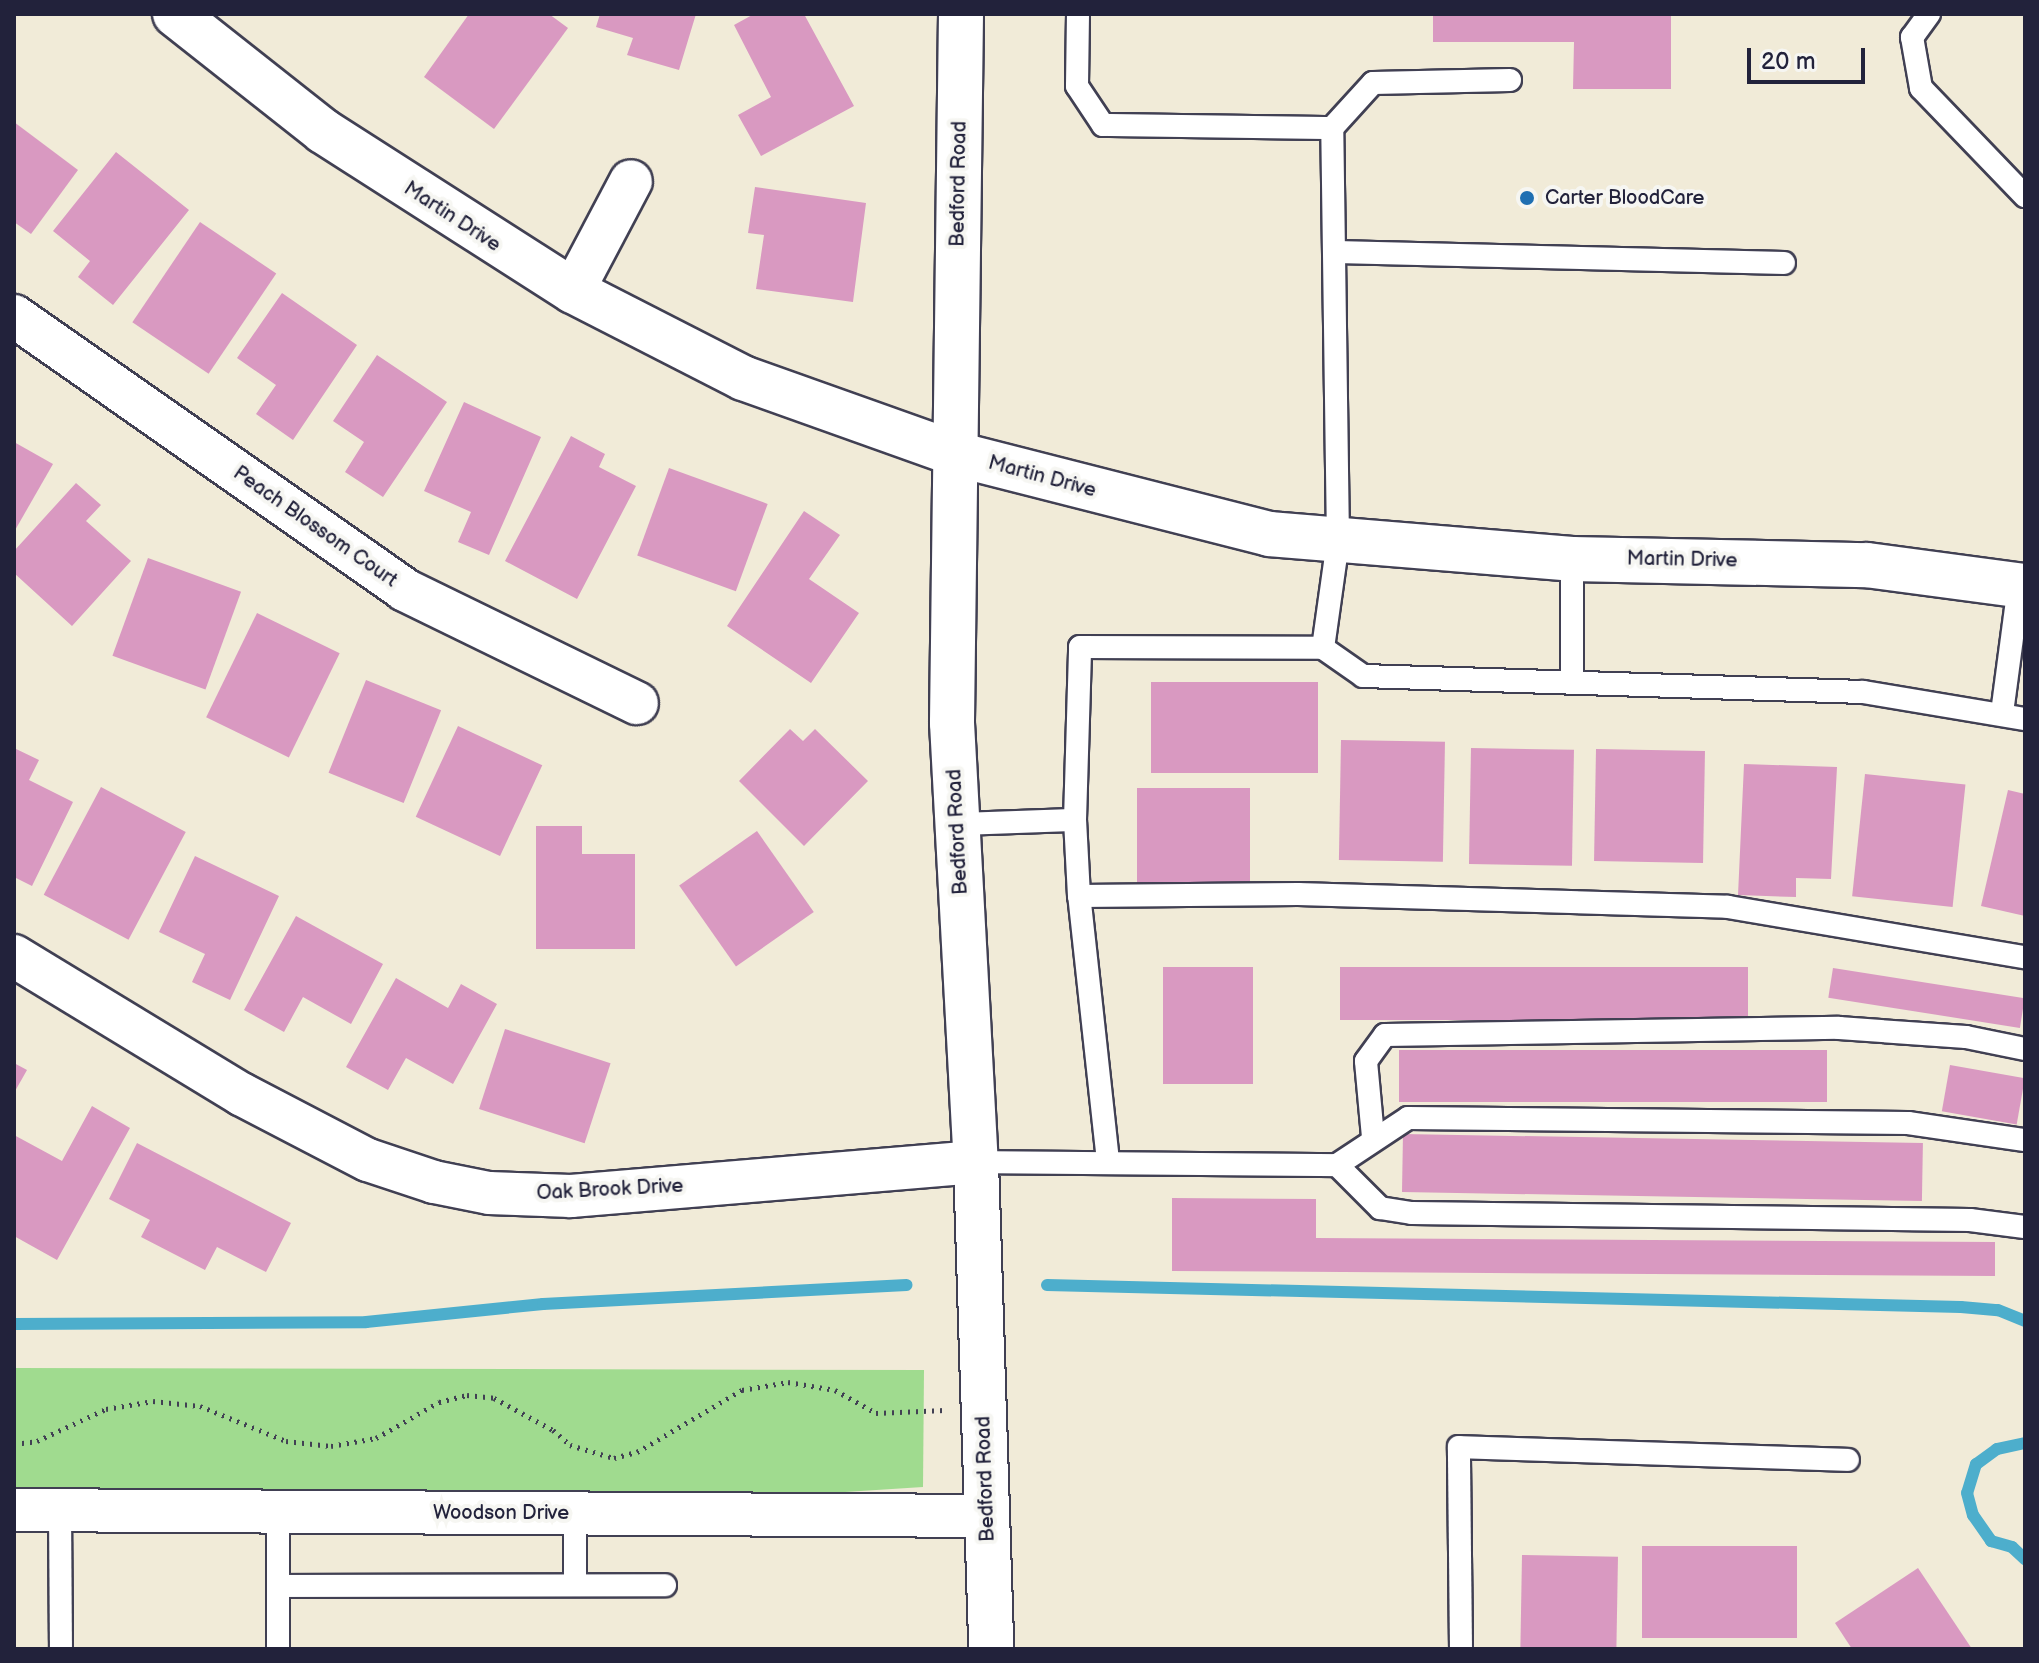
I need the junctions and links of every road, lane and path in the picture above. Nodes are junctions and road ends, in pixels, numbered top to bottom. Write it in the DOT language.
graph roads {
  1 [pos="175,14"];
  2 [pos="961,14"];
  3 [pos="1078,14"];
  4 [pos="1929,14"];
  5 [pos="1510,80"];
  6 [pos="1332,128"];
  7 [pos="631,181"];
  8 [pos="2025,196"];
  9 [pos="1337,252"];
  10 [pos="1784,263"];
  11 [pos="573,291"];
  12 [pos="14,316"];
  13 [pos="956,454"];
  14 [pos="1338,541"];
  15 [pos="1572,559"];
  16 [pos="2022,586"];
  17 [pos="1323,648"];
  18 [pos="1572,680"];
  19 [pos="637,703"];
  20 [pos="2002,713"];
  21 [pos="2025,719"];
  22 [pos="1075,820"];
  23 [pos="958,824"];
  24 [pos="1079,896"];
  25 [pos="14,956"];
  26 [pos="2025,957"];
  27 [pos="2025,1049"];
  28 [pos="1373,1137"];
  29 [pos="2025,1140"];
  30 [pos="1108,1161"];
  31 [pos="976,1162"];
  32 [pos="1337,1165"];
  33 [pos="2025,1227"];
  34 [pos="984,1408"];
  35 [pos="14,1444"];
  36 [pos="1848,1460"];
  37 [pos="14,1510"];
  38 [pos="60,1510"];
  39 [pos="278,1511"];
  40 [pos="575,1513"];
  41 [pos="988,1516"];
  42 [pos="575,1583"];
  43 [pos="665,1585"];
  44 [pos="278,1586"];
  45 [pos="61,1649"];
  46 [pos="278,1649"];
  47 [pos="991,1649"];
  48 [pos="1461,1649"];
  1 -- 11 [label="street, Martin Drive"];
  2 -- 13 [label="street, Bedford Road"];
  3 -- 6 [label="lane"];
  4 -- 8 [label="lane"];
  5 -- 6 [label="lane"];
  6 -- 9 [label="lane"];
  7 -- 11 [label="street"];
  9 -- 10 [label="lane"];
  9 -- 14 [label="lane"];
  11 -- 13 [label="street, Martin Drive"];
  12 -- 19 [label="street, Peach Blossom Court"];
  13 -- 14 [label="street, Martin Drive"];
  13 -- 23 [label="street, Bedford Road"];
  14 -- 15 [label="street, Martin Drive"];
  14 -- 17 [label="lane"];
  15 -- 16 [label="street, Martin Drive"];
  15 -- 18 [label="lane"];
  16 -- 20 [label="lane"];
  17 -- 18 [label="lane"];
  17 -- 22 [label="lane"];
  18 -- 20 [label="lane"];
  20 -- 21 [label="lane"];
  22 -- 23 [label="lane"];
  22 -- 24 [label="lane"];
  23 -- 31 [label="street, Bedford Road"];
  24 -- 26 [label="lane"];
  24 -- 30 [label="lane"];
  25 -- 31 [label="street, Oak Brook Drive"];
  27 -- 28 [label="lane"];
  28 -- 29 [label="lane"];
  28 -- 32 [label="lane"];
  30 -- 31 [label="lane"];
  30 -- 32 [label="lane"];
  31 -- 34 [label="street, Bedford Road"];
  32 -- 33 [label="lane"];
  34 -- 35 [label="path"];
  34 -- 41 [label="street, Bedford Road"];
  36 -- 48 [label="lane"];
  37 -- 38 [label="street, Woodson Drive"];
  38 -- 39 [label="street, Woodson Drive"];
  38 -- 45 [label="lane"];
  39 -- 40 [label="street, Woodson Drive"];
  39 -- 44 [label="lane"];
  40 -- 41 [label="street, Woodson Drive"];
  40 -- 42 [label="lane"];
  41 -- 47 [label="street, Bedford Road"];
  42 -- 43 [label="lane"];
  42 -- 44 [label="lane"];
  44 -- 46 [label="lane"];
}
